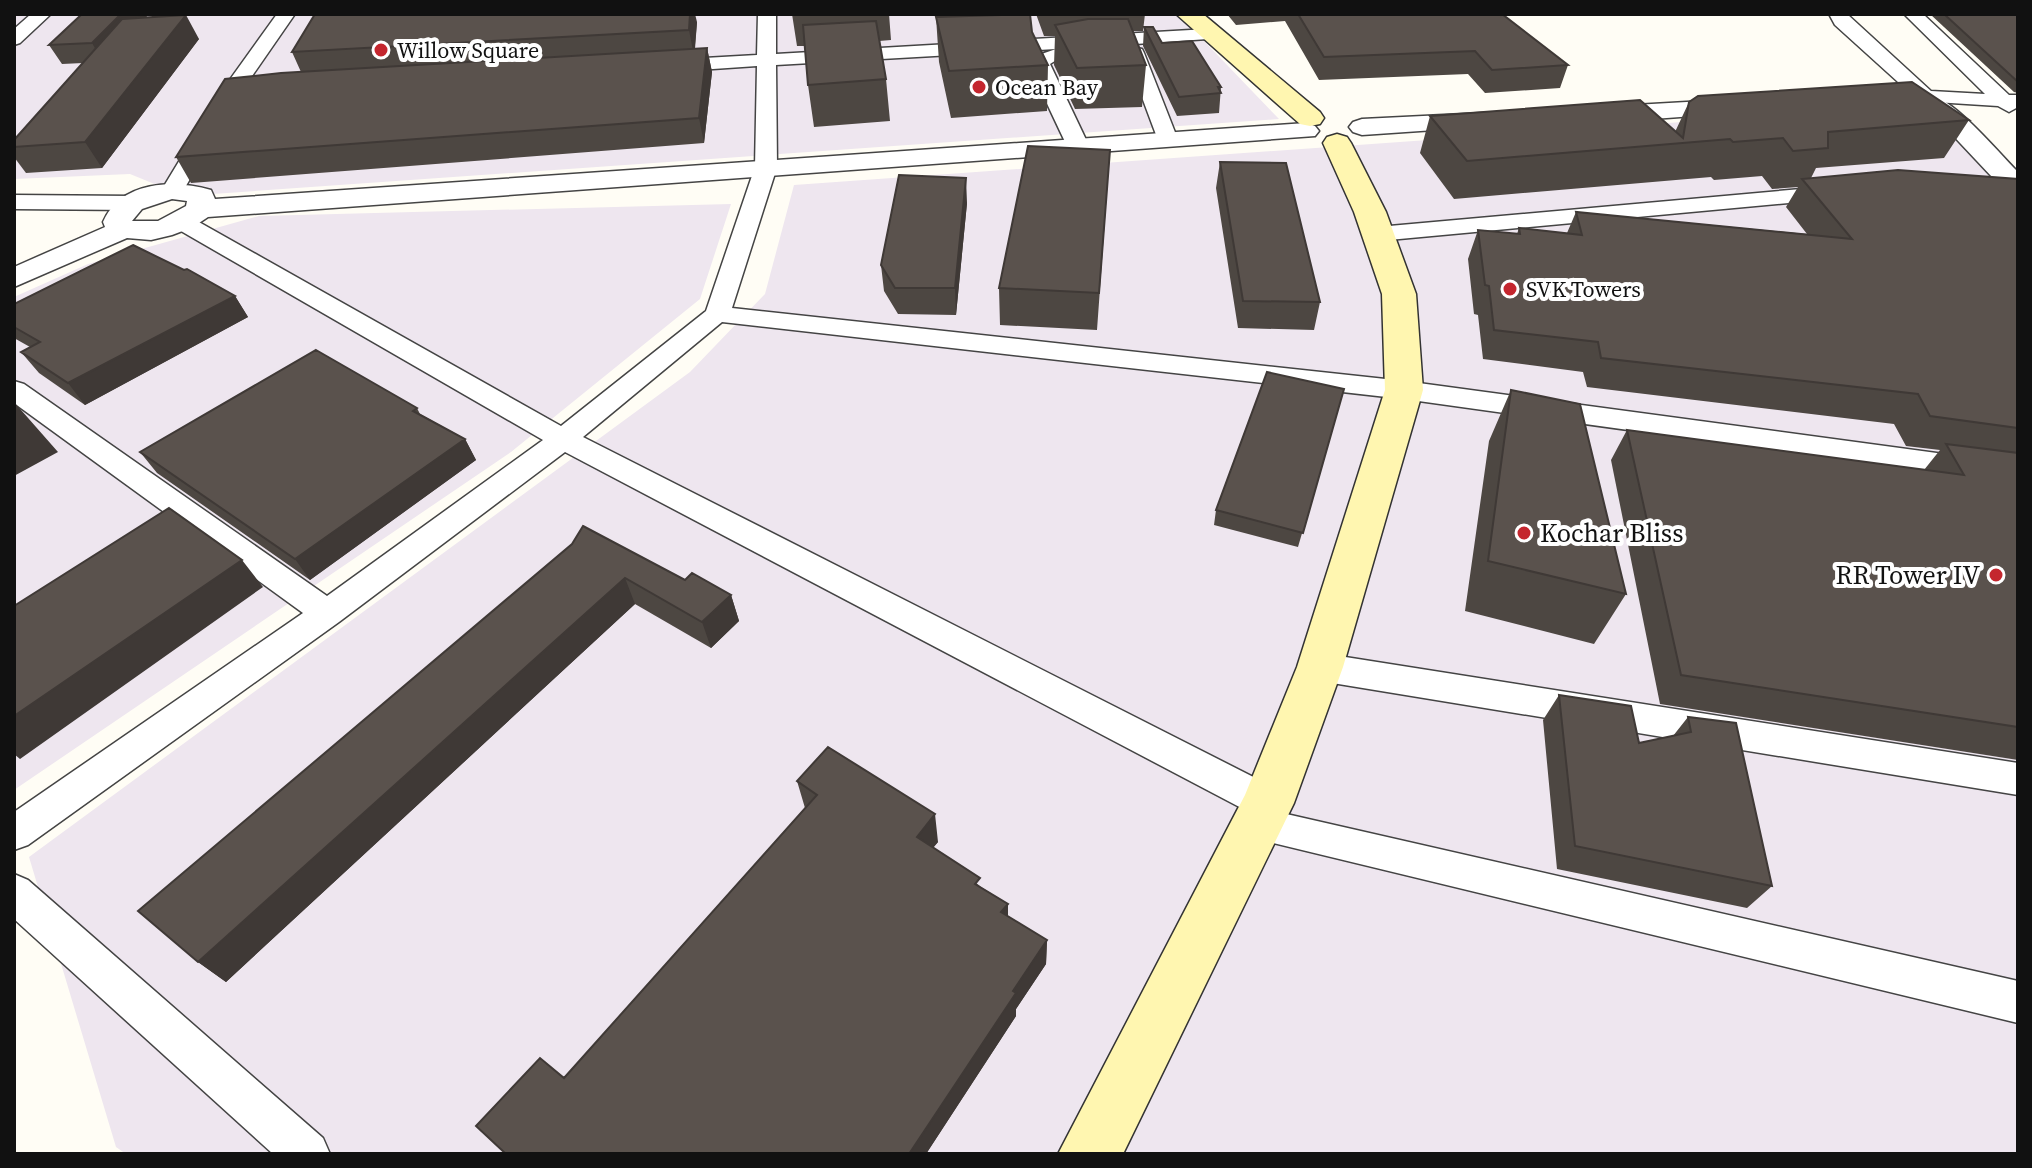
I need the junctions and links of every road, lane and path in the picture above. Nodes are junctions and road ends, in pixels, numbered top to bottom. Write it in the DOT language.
graph roads {
  1 [pos="42,14"];
  2 [pos="767,14"];
  3 [pos="1188,14"];
  4 [pos="1838,14"];
  5 [pos="1913,14"];
  6 [pos="284,17"];
  7 [pos="311,19"];
  8 [pos="1209,24"];
  9 [pos="14,39"];
  10 [pos="768,60"];
  11 [pos="642,67"];
  12 [pos="263,90"];
  13 [pos="231,92"];
  14 [pos="1926,97"];
  15 [pos="1895,99"];
  16 [pos="2013,105"];
  17 [pos="1770,106"];
  18 [pos="1581,116"];
  19 [pos="1503,120"];
  20 [pos="1330,127"];
  21 [pos="1168,140"];
  22 [pos="1078,146"];
  23 [pos="766,167"];
  24 [pos="1978,181"];
  25 [pos="2014,183"];
  26 [pos="172,191"];
  27 [pos="1854,192"];
  28 [pos="14,202"];
  29 [pos="129,216"];
  30 [pos="191,216"];
  31 [pos="1378,234"];
  32 [pos="14,278"];
  33 [pos="717,314"];
  34 [pos="14,390"];
  35 [pos="1404,390"];
  36 [pos="563,439"];
  37 [pos="2018,474"];
  38 [pos="327,613"];
  39 [pos="1320,667"];
  40 [pos="2018,779"];
  41 [pos="1262,814"];
  42 [pos="14,833"];
  43 [pos="14,893"];
  44 [pos="2018,1002"];
  45 [pos="307,1154"];
  46 [pos="1090,1154"];
  1 -- 9 [label="street"];
  2 -- 10 [label="street"];
  3 -- 8 [label="main road"];
  4 -- 14 [label="street"];
  5 -- 16 [label="street"];
  6 -- 7 [label="street"];
  6 -- 13 [label="street"];
  8 -- 10 [label="street"];
  8 -- 20 [label="main road"];
  10 -- 11 [label="street"];
  10 -- 23 [label="street"];
  12 -- 13 [label="street"];
  13 -- 26 [label="street"];
  14 -- 15 [label="street"];
  14 -- 16 [label="street"];
  14 -- 25 [label="street"];
  17 -- 18 [label="street"];
  19 -- 20 [label="street"];
  20 -- 21 [label="street"];
  20 -- 31 [label="main road"];
  21 -- 22 [label="street"];
  21 -- 22 [label="street"];
  22 -- 23 [label="street"];
  23 -- 30 [label="street"];
  23 -- 33 [label="street"];
  24 -- 25 [label="street"];
  26 -- 29 [label="street"];
  26 -- 30 [label="street"];
  27 -- 31 [label="street"];
  28 -- 29 [label="street"];
  29 -- 30 [label="street"];
  29 -- 32 [label="street"];
  30 -- 36 [label="street"];
  31 -- 35 [label="main road"];
  33 -- 35 [label="street"];
  33 -- 36 [label="street"];
  34 -- 38 [label="street"];
  35 -- 37 [label="street"];
  35 -- 39 [label="main road"];
  36 -- 38 [label="street"];
  36 -- 41 [label="street"];
  38 -- 42 [label="street"];
  39 -- 40 [label="street"];
  39 -- 41 [label="main road"];
  41 -- 44 [label="street"];
  41 -- 46 [label="main road"];
  43 -- 45 [label="street"];
}
